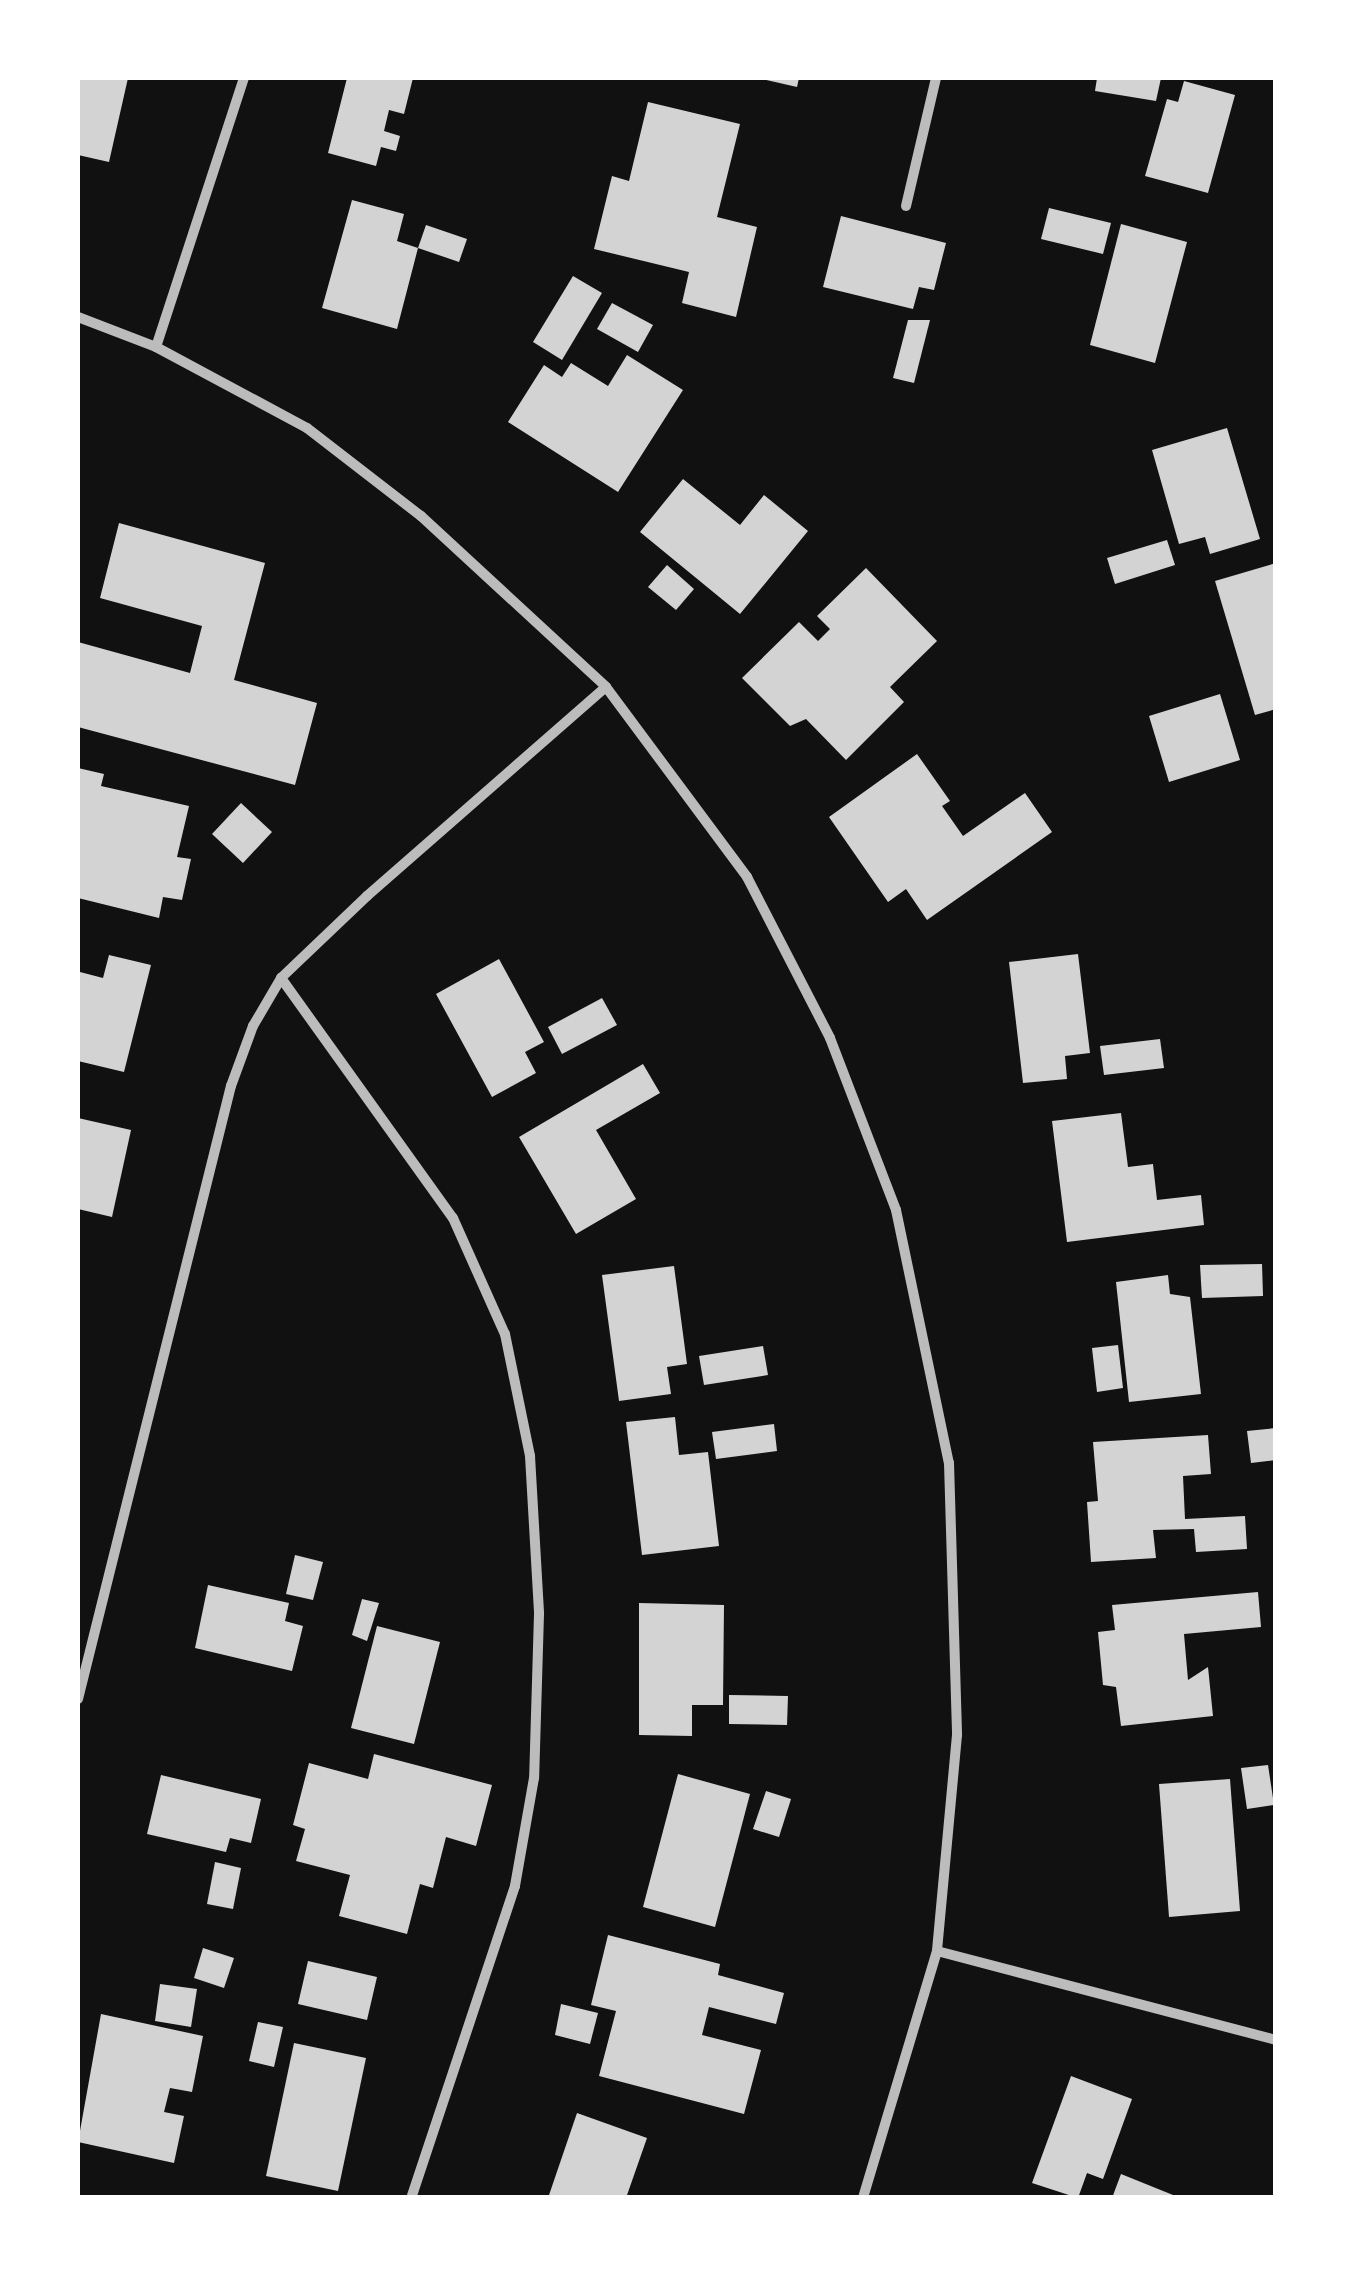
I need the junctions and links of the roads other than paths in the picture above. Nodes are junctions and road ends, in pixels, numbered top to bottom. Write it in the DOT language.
graph roads {
  1 [pos="244,78"];
  2 [pos="936,78"];
  3 [pos="906,206"];
  4 [pos="78,317"];
  5 [pos="156,347"];
  6 [pos="606,687"];
  7 [pos="281,978"];
  8 [pos="78,1699"];
  9 [pos="937,1951"];
  10 [pos="1276,2040"];
  11 [pos="412,2198"];
  12 [pos="863,2198"];
  1 -- 5 [label="street"];
  2 -- 3 [label="street"];
  4 -- 5 [label="street"];
  5 -- 6 [label="street"];
  6 -- 7 [label="street"];
  6 -- 9 [label="street"];
  7 -- 8 [label="street"];
  7 -- 11 [label="street"];
  9 -- 10 [label="street"];
  9 -- 12 [label="street"];
}
